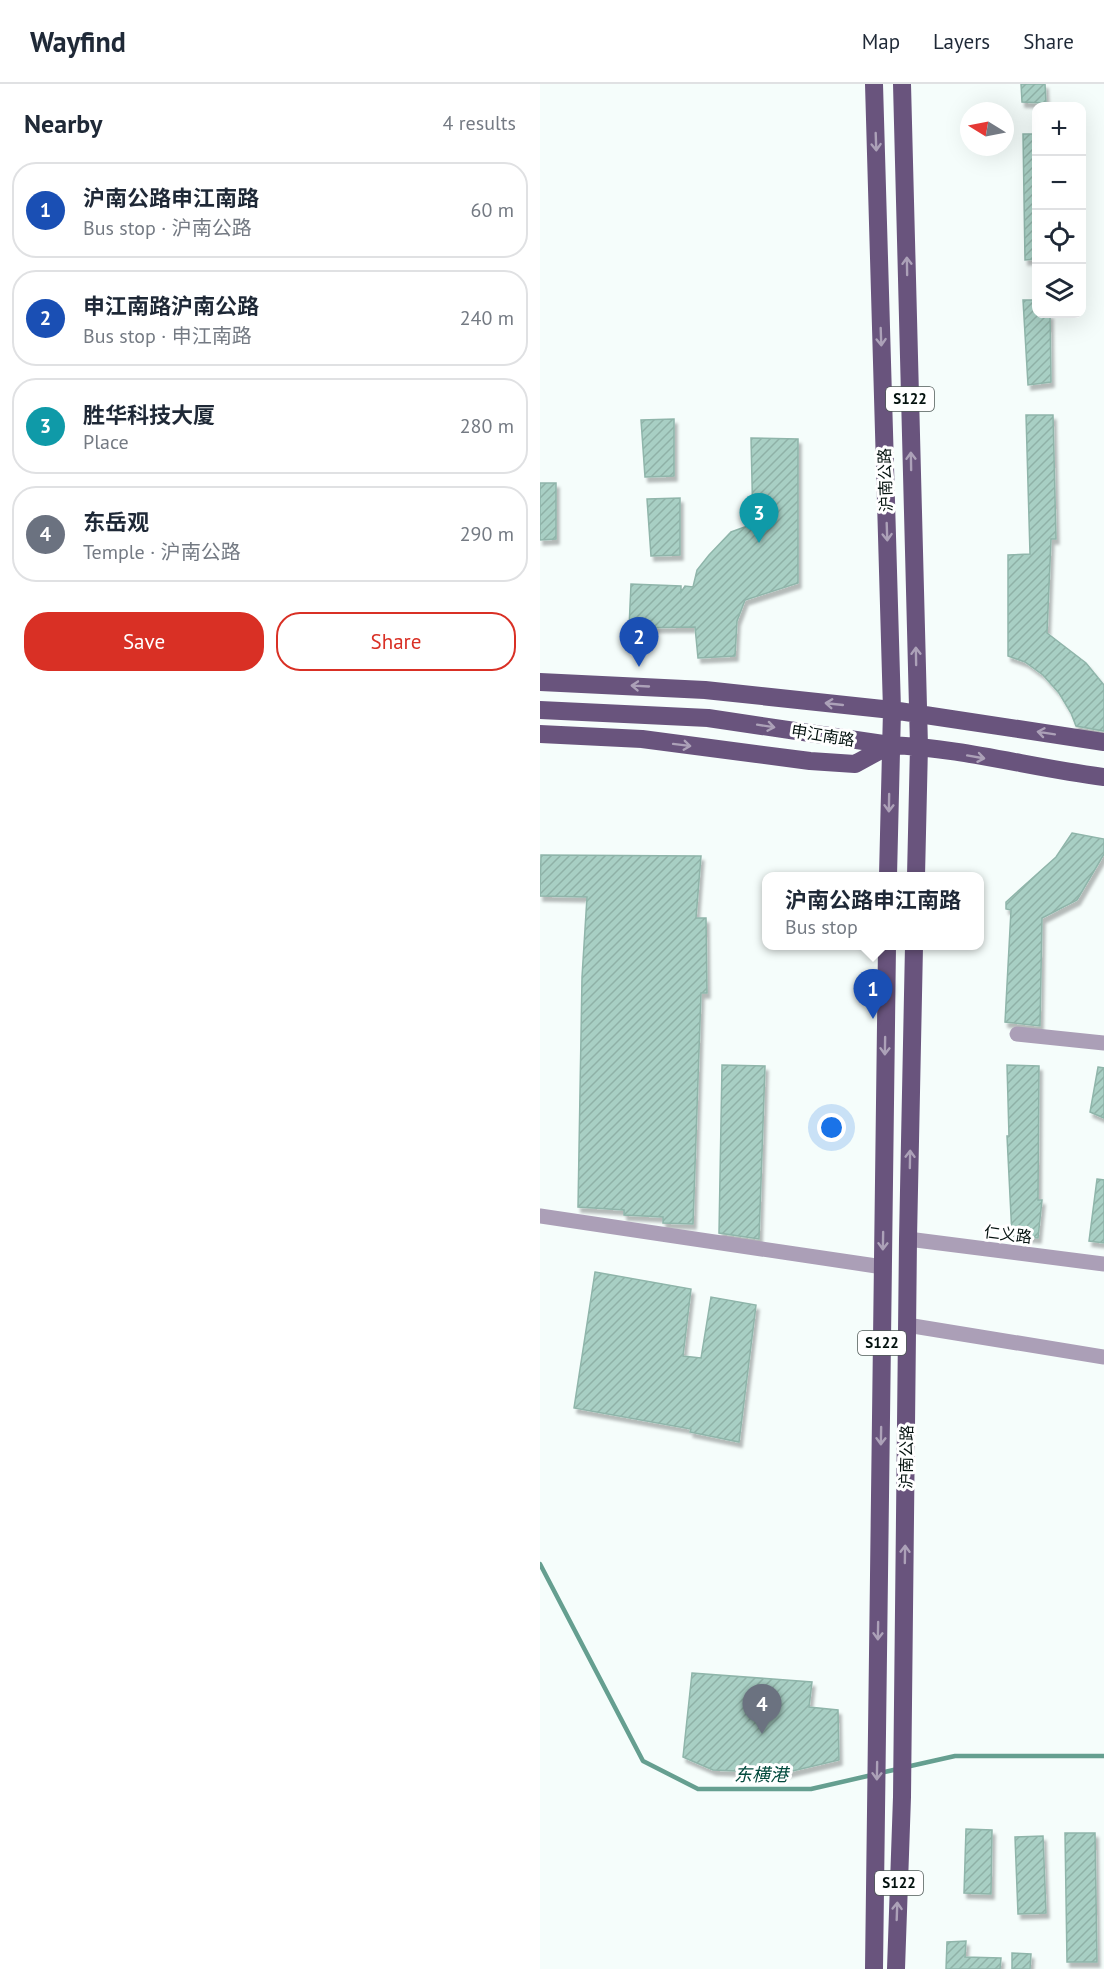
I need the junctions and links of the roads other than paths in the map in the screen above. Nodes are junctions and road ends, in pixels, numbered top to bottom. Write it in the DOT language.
graph roads {
  1 [pos="874,84"];
  2 [pos="902,84"];
  3 [pos="540,682"];
  4 [pos="540,710"];
  5 [pos="892,710"];
  6 [pos="918,714"];
  7 [pos="540,715"];
  8 [pos="540,734"];
  9 [pos="642,740"];
  10 [pos="1104,742"];
  11 [pos="890,745"];
  12 [pos="919,746"];
  13 [pos="1104,777"];
  14 [pos="888,872"];
  15 [pos="916,872"];
  16 [pos="887,950"];
  17 [pos="914,950"];
  18 [pos="1017,1034"];
  19 [pos="1104,1043"];
  20 [pos="540,1216"];
  21 [pos="908,1239"];
  22 [pos="1104,1264"];
  23 [pos="883,1267"];
  24 [pos="907,1325"];
  25 [pos="1104,1357"];
  26 [pos="874,1969"];
  27 [pos="896,1969"];
  1 -- 5 [label="main road, 沪南公路 / S122, one-way"];
  6 -- 2 [label="main road, 沪南公路 / S122, one-way"];
  5 -- 3 [label="main road, 申江南路, one-way"];
  4 -- 11 [label="main road, 申江南路, one-way"];
  5 -- 6 [label="main road, 申江南路"];
  5 -- 11 [label="main road, 沪南公路 / S122"];
  10 -- 6 [label="main road, 申江南路, one-way"];
  6 -- 12 [label="main road, 沪南公路 / S122"];
  7 -- 9 [label="main road"];
  8 -- 9 [label="main road"];
  9 -- 11 [label="main road, one-way"];
  11 -- 12 [label="main road, 申江南路"];
  11 -- 14 [label="main road, 沪南公路 / S122, one-way"];
  12 -- 13 [label="main road, 申江南路, one-way"];
  12 -- 15 [label="main road, 沪南公路 / S122"];
  16 -- 23 [label="main road, 沪南公路 / S122, one-way"];
  21 -- 17 [label="main road, 沪南公路 / S122, one-way"];
  18 -- 19 [label="street"];
  20 -- 23 [label="street"];
  21 -- 22 [label="street, 仁义路"];
  21 -- 24 [label="main road, 沪南公路 / S122"];
  23 -- 26 [label="main road, 沪南公路 / S122, one-way"];
  24 -- 25 [label="street"];
  27 -- 24 [label="main road, 沪南公路 / S122, one-way"];
}
